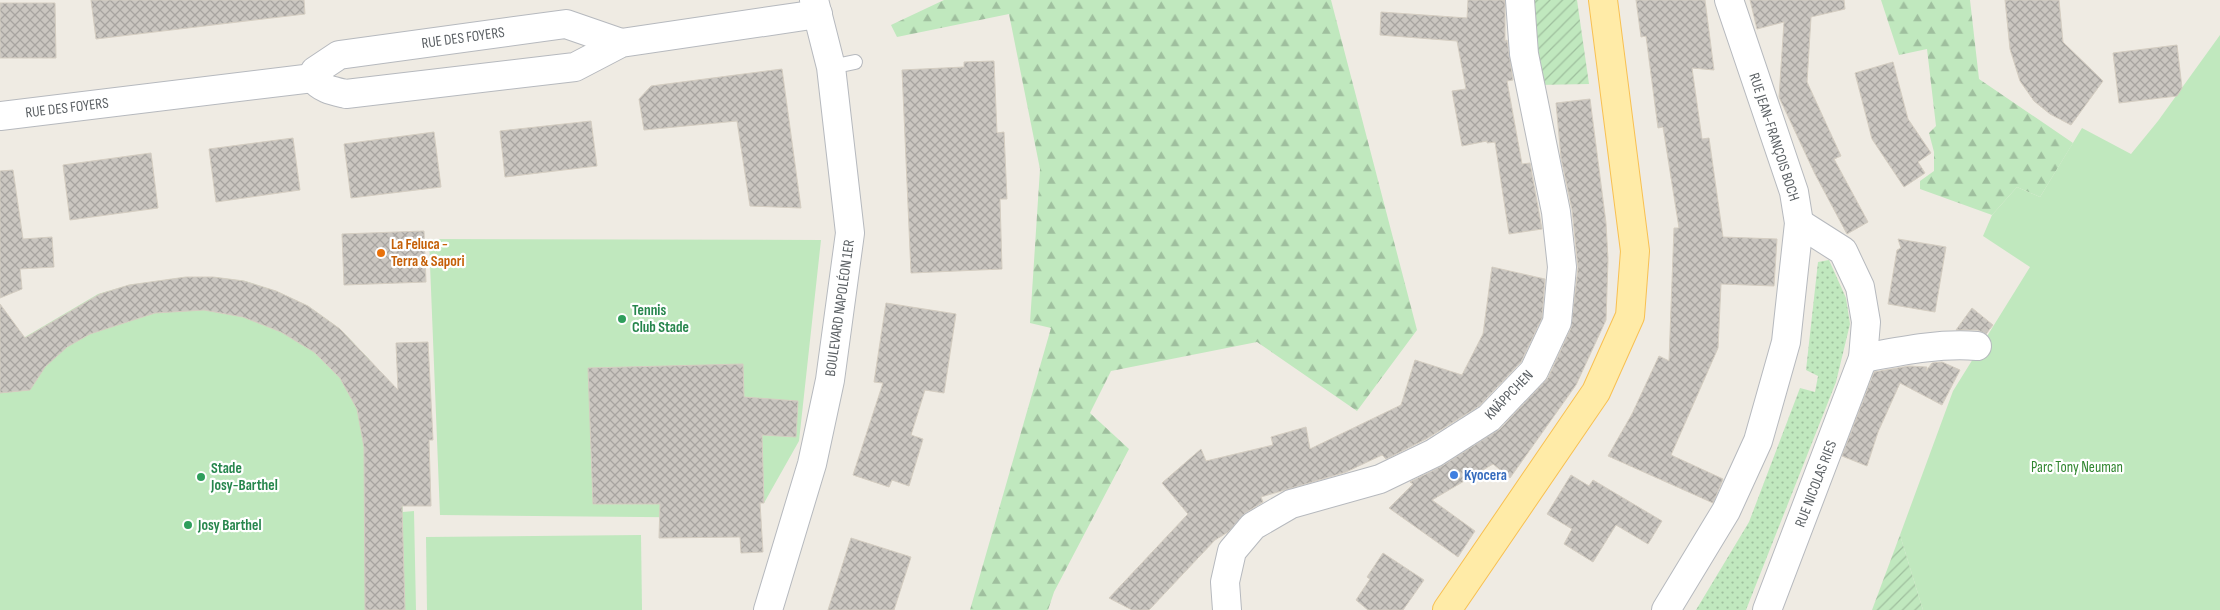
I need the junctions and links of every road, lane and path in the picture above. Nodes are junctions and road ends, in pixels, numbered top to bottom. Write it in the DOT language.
graph roads {
  1 [pos="1520,0"];
  2 [pos="1603,0"];
  3 [pos="1729,0"];
  4 [pos="816,7"];
  5 [pos="621,43"];
  6 [pos="313,78"];
  7 [pos="0,116"];
  8 [pos="1798,224"];
  9 [pos="1977,346"];
  10 [pos="1863,358"];
  11 [pos="768,610"];
  12 [pos="1227,610"];
  13 [pos="1448,610"];
  14 [pos="1666,610"];
  15 [pos="1767,610"];
  1 -- 12 [label="street, KNÄPPCHEN"];
  2 -- 13 [label="main road"];
  3 -- 8 [label="street, RUE JEAN-FRANÇOIS BOCH"];
  4 -- 5 [label="street, RUE DES FOYERS"];
  4 -- 11 [label="street, BOULEVARD NAPOLÉON 1ER"];
  5 -- 6 [label="street, RUE DES FOYERS"];
  5 -- 6 [label="street, RUE DES FOYERS"];
  6 -- 7 [label="street, RUE DES FOYERS"];
  8 -- 10 [label="street, RUE NICOLAS RIES"];
  8 -- 14 [label="street, RUE JEAN-FRANÇOIS BOCH"];
  9 -- 10 [label="street"];
  10 -- 15 [label="street, RUE NICOLAS RIES"];
}
